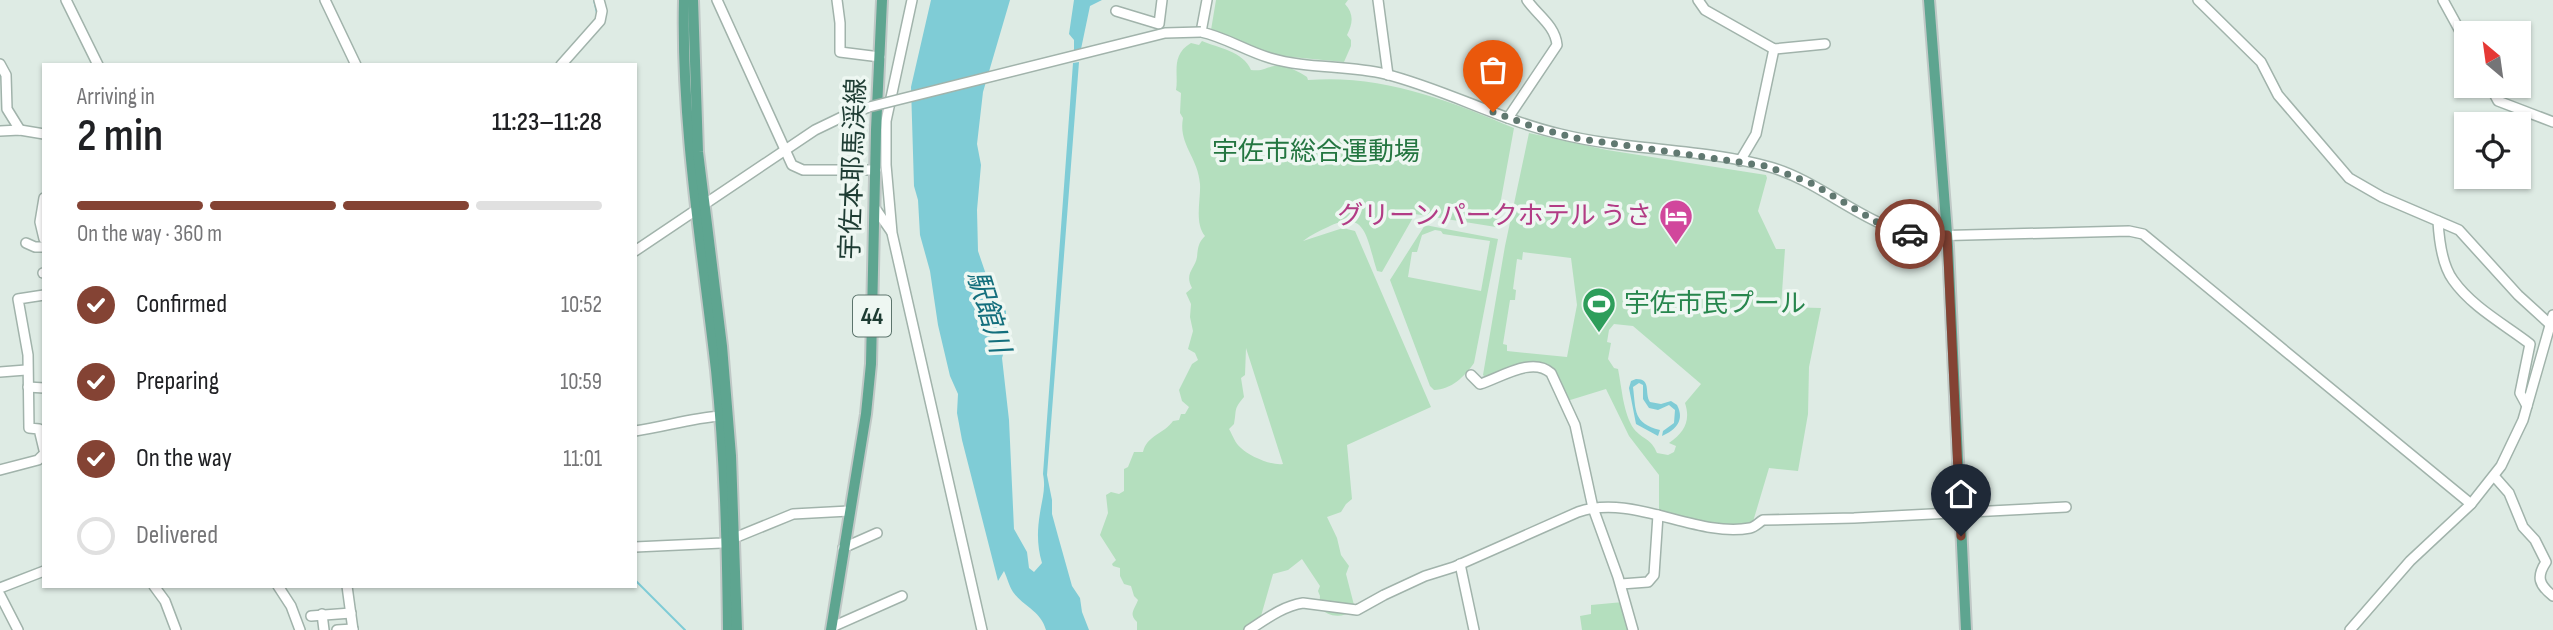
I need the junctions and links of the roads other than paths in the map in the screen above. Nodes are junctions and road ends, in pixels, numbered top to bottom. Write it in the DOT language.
graph roads {
  1 [pos="66,0"];
  2 [pos="325,0"];
  3 [pos="599,0"];
  4 [pos="684,0"];
  5 [pos="693,0"];
  6 [pos="717,0"];
  7 [pos="837,0"];
  8 [pos="883,0"];
  9 [pos="912,0"];
  10 [pos="1162,0"];
  11 [pos="1207,0"];
  12 [pos="1378,0"];
  13 [pos="1527,0"];
  14 [pos="1698,0"];
  15 [pos="1929,0"];
  16 [pos="2198,0"];
  17 [pos="2443,0"];
  18 [pos="1116,12"];
  19 [pos="2454,21"];
  20 [pos="1201,32"];
  21 [pos="1825,44"];
  22 [pos="1774,49"];
  23 [pos="572,52"];
  24 [pos="880,57"];
  25 [pos="97,63"];
  26 [pos="355,63"];
  27 [pos="563,63"];
  28 [pos="574,63"];
  29 [pos="0,64"];
  30 [pos="1388,75"];
  31 [pos="2496,98"];
  32 [pos="1508,118"];
  33 [pos="2553,122"];
  34 [pos="20,130"];
  35 [pos="0,131"];
  36 [pos="42,134"];
  37 [pos="784,150"];
  38 [pos="1740,160"];
  39 [pos="876,170"];
  40 [pos="700,208"];
  41 [pos="875,208"];
  42 [pos="42,210"];
  43 [pos="2438,221"];
  44 [pos="42,230"];
  45 [pos="892,233"];
  46 [pos="1947,235"];
  47 [pos="26,243"];
  48 [pos="42,247"];
  49 [pos="637,250"];
  50 [pos="42,295"];
  51 [pos="2552,322"];
  52 [pos="26,370"];
  53 [pos="0,372"];
  54 [pos="1471,375"];
  55 [pos="28,387"];
  56 [pos="42,388"];
  57 [pos="2527,406"];
  58 [pos="720,416"];
  59 [pos="637,430"];
  60 [pos="42,443"];
  61 [pos="42,455"];
  62 [pos="0,470"];
  63 [pos="2494,476"];
  64 [pos="2471,504"];
  65 [pos="1593,508"];
  66 [pos="2066,508"];
  67 [pos="849,511"];
  68 [pos="1960,512"];
  69 [pos="1658,514"];
  70 [pos="877,533"];
  71 [pos="731,539"];
  72 [pos="637,547"];
  73 [pos="843,548"];
  74 [pos="1460,564"];
  75 [pos="42,571"];
  76 [pos="1621,584"];
  77 [pos="0,588"];
  78 [pos="155,588"];
  79 [pos="279,588"];
  80 [pos="347,588"];
  81 [pos="0,595"];
  82 [pos="902,596"];
  83 [pos="2553,596"];
  84 [pos="351,612"];
  85 [pos="322,614"];
  86 [pos="312,616"];
  87 [pos="832,628"];
  88 [pos="353,629"];
  89 [pos="18,630"];
  90 [pos="176,630"];
  91 [pos="300,630"];
  92 [pos="324,630"];
  93 [pos="338,630"];
  94 [pos="728,630"];
  95 [pos="737,630"];
  96 [pos="982,630"];
  97 [pos="1250,630"];
  98 [pos="1474,630"];
  99 [pos="1633,630"];
  100 [pos="1966,630"];
  101 [pos="2350,630"];
  1 -- 25 [label="street"];
  2 -- 26 [label="street"];
  3 -- 23 [label="street"];
  4 -- 40 [label="main road"];
  5 -- 40 [label="main road"];
  6 -- 37 [label="street"];
  7 -- 24 [label="street"];
  8 -- 24 [label="main road, 宇佐本耶馬渓線 / 44"];
  9 -- 45 [label="street"];
  10 -- 18 [label="street"];
  11 -- 20 [label="street"];
  12 -- 30 [label="street"];
  13 -- 32 [label="street"];
  14 -- 22 [label="street"];
  15 -- 46 [label="main road"];
  16 -- 43 [label="street"];
  17 -- 19 [label="street"];
  20 -- 30 [label="street"];
  20 -- 37 [label="street, bridge"];
  21 -- 22 [label="street"];
  22 -- 38 [label="street"];
  23 -- 27 [label="street"];
  23 -- 28 [label="street"];
  24 -- 39 [label="main road, 宇佐本耶馬渓線 / 44"];
  29 -- 34 [label="street"];
  30 -- 32 [label="street"];
  31 -- 33 [label="street"];
  32 -- 38 [label="street"];
  34 -- 35 [label="street"];
  34 -- 36 [label="street"];
  37 -- 39 [label="street"];
  37 -- 40 [label="street"];
  38 -- 46 [label="street"];
  39 -- 41 [label="main road, 宇佐本耶馬渓線 / 44"];
  40 -- 49 [label="street"];
  40 -- 58 [label="main road"];
  40 -- 71 [label="main road"];
  41 -- 45 [label="street"];
  41 -- 67 [label="main road, 宇佐本耶馬渓線 / 44"];
  42 -- 44 [label="street"];
  43 -- 51 [label="street"];
  43 -- 57 [label="street"];
  45 -- 96 [label="street"];
  46 -- 64 [label="street"];
  46 -- 68 [label="main road"];
  47 -- 48 [label="street"];
  50 -- 52 [label="street"];
  51 -- 57 [label="street"];
  52 -- 53 [label="street"];
  52 -- 55 [label="street"];
  54 -- 65 [label="street"];
  55 -- 56 [label="street"];
  55 -- 60 [label="street"];
  57 -- 63 [label="street"];
  58 -- 59 [label="street"];
  58 -- 71 [label="main road"];
  61 -- 62 [label="street"];
  63 -- 64 [label="street"];
  63 -- 83 [label="street"];
  64 -- 101 [label="street"];
  65 -- 69 [label="street"];
  65 -- 74 [label="street"];
  65 -- 76 [label="street"];
  66 -- 68 [label="street"];
  67 -- 71 [label="street"];
  67 -- 73 [label="main road, 宇佐本耶馬渓線 / 44"];
  68 -- 69 [label="street"];
  68 -- 100 [label="main road"];
  69 -- 76 [label="street"];
  70 -- 73 [label="street"];
  71 -- 72 [label="street"];
  71 -- 94 [label="main road"];
  71 -- 95 [label="main road"];
  73 -- 87 [label="main road, 宇佐本耶馬渓線 / 44"];
  74 -- 97 [label="street"];
  74 -- 98 [label="street"];
  75 -- 77 [label="street"];
  76 -- 99 [label="street"];
  78 -- 90 [label="street"];
  79 -- 91 [label="street"];
  80 -- 84 [label="street"];
  81 -- 89 [label="street"];
  82 -- 87 [label="street"];
  84 -- 85 [label="street"];
  84 -- 88 [label="street"];
  85 -- 86 [label="street"];
  85 -- 92 [label="street"];
  88 -- 93 [label="street"];
}
